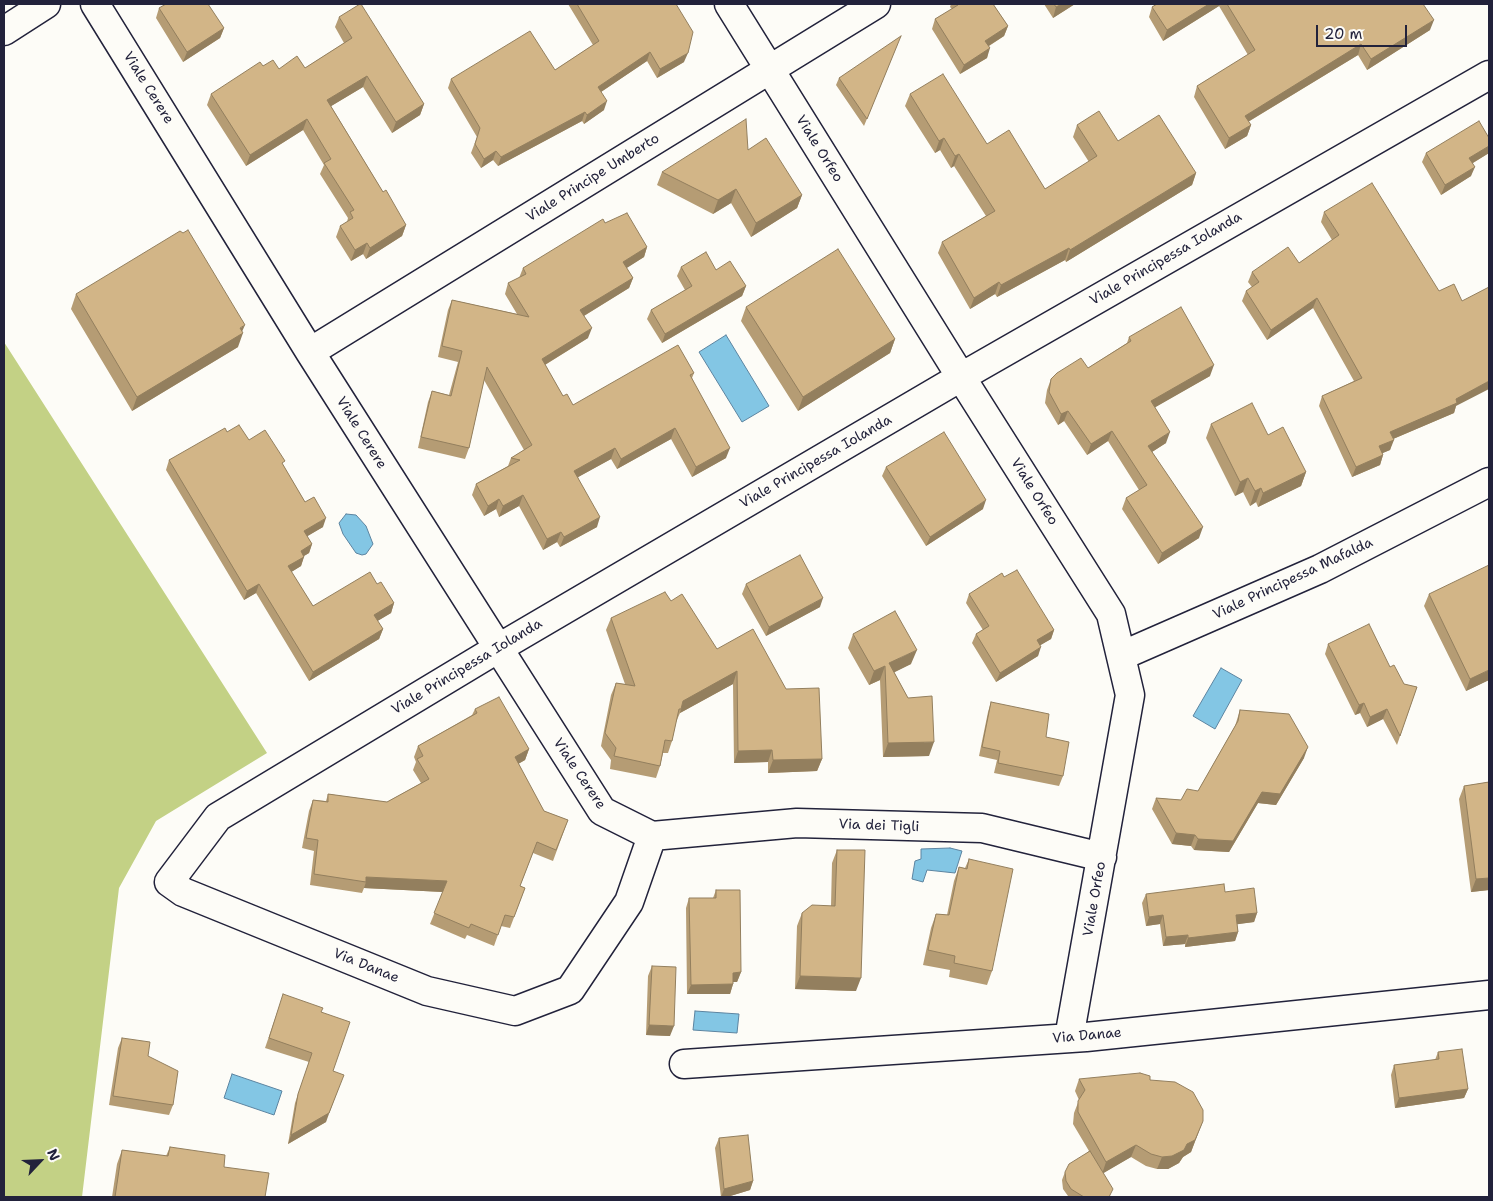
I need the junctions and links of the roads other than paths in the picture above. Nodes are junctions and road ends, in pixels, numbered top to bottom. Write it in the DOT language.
graph roads {
  1 [pos="46,4"];
  2 [pos="95,4"];
  3 [pos="729,4"];
  4 [pos="876,4"];
  5 [pos="4,31"];
  6 [pos="770,70"];
  7 [pos="1489,75"];
  8 [pos="310,352"];
  9 [pos="961,377"];
  10 [pos="1489,482"];
  11 [pos="497,649"];
  12 [pos="1121,656"];
  13 [pos="652,836"];
  14 [pos="1102,857"];
  15 [pos="169,882"];
  16 [pos="1489,995"];
  17 [pos="1069,1038"];
  18 [pos="684,1064"];
  1 -- 5 [label="street"];
  2 -- 8 [label="street, Viale Cerere"];
  3 -- 6 [label="street, Viale Orfeo"];
  4 -- 6 [label="street, Viale Principe Umberto"];
  6 -- 8 [label="street, Viale Principe Umberto"];
  6 -- 9 [label="street, Viale Orfeo"];
  7 -- 9 [label="street, Viale Principessa Iolanda"];
  8 -- 11 [label="street, Viale Cerere"];
  9 -- 11 [label="street, Viale Principessa Iolanda"];
  9 -- 12 [label="street, Viale Orfeo"];
  10 -- 12 [label="street, Viale Principessa Mafalda"];
  11 -- 13 [label="street, Viale Cerere"];
  11 -- 15 [label="street, Viale Principessa Iolanda"];
  12 -- 14 [label="street, Viale Orfeo"];
  13 -- 14 [label="street, Via dei Tigli"];
  13 -- 15 [label="street, Via Danae"];
  14 -- 17 [label="street, Viale Orfeo"];
  16 -- 17 [label="street, Via Danae"];
  17 -- 18 [label="street, Via Danae"];
}
